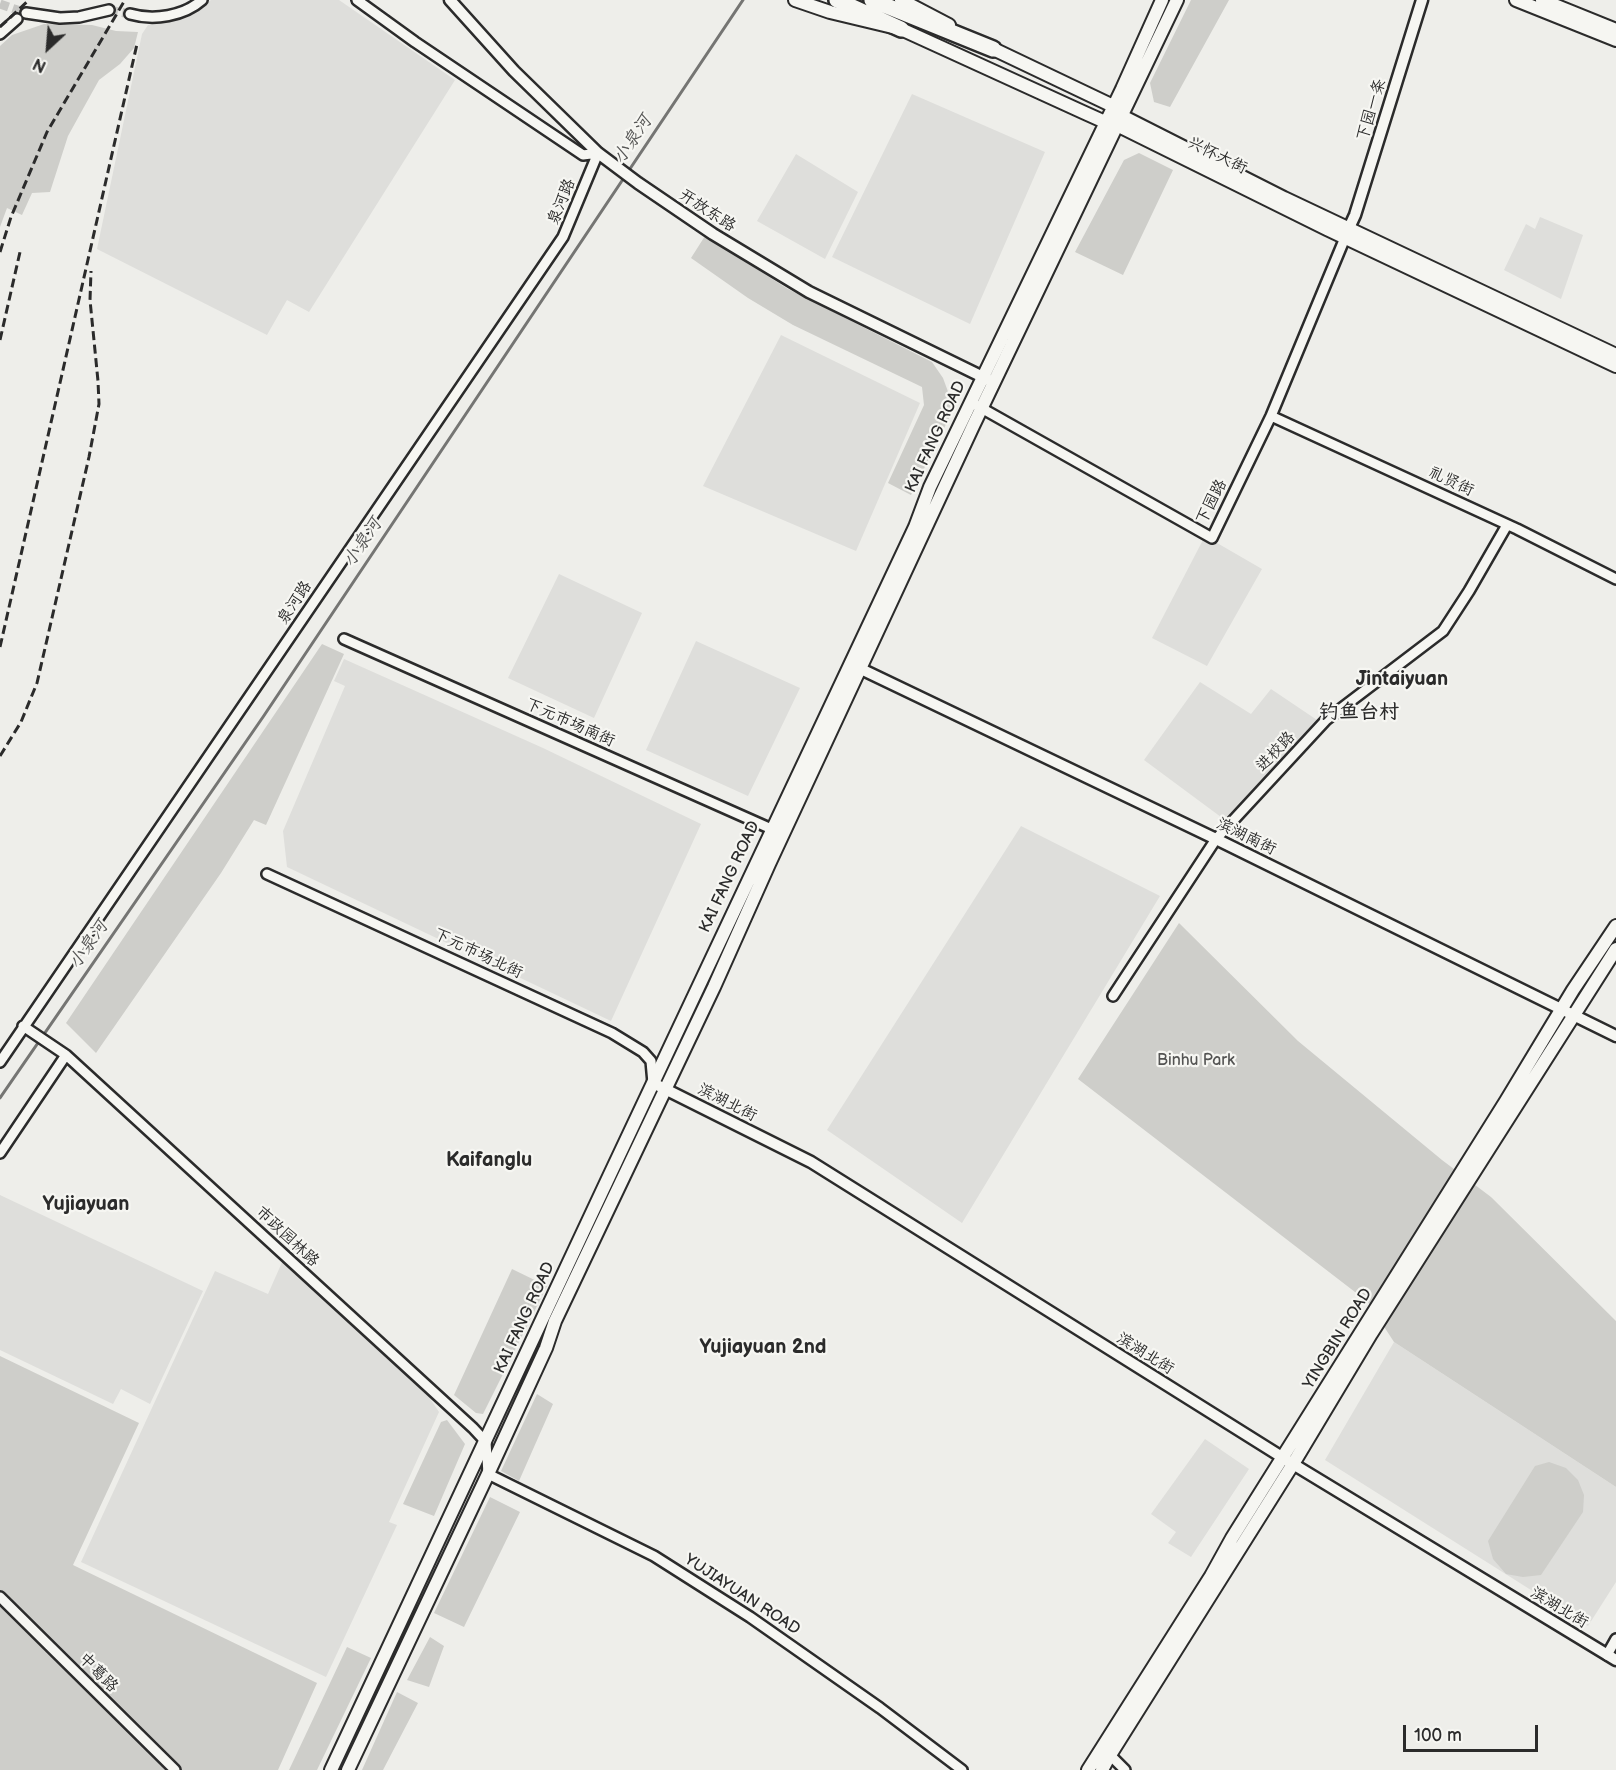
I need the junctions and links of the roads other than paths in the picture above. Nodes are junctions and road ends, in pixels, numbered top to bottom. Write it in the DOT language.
graph roads {
  1 [pos="202,0"];
  2 [pos="357,0"];
  3 [pos="450,0"];
  4 [pos="795,0"];
  5 [pos="837,0"];
  6 [pos="872,0"];
  7 [pos="1162,0"];
  8 [pos="1177,0"];
  9 [pos="1422,0"];
  10 [pos="1516,0"];
  11 [pos="1542,0"];
  12 [pos="907,3"];
  13 [pos="109,10"];
  14 [pos="26,13"];
  15 [pos="130,14"];
  16 [pos="17,19"];
  17 [pos="901,29"];
  18 [pos="1616,30"];
  19 [pos="0,34"];
  20 [pos="1616,40"];
  21 [pos="993,49"];
  22 [pos="1114,117"];
  23 [pos="598,153"];
  24 [pos="1347,233"];
  25 [pos="1614,359"];
  26 [pos="982,377"];
  27 [pos="995,383"];
  28 [pos="970,402"];
  29 [pos="982,409"];
  30 [pos="1271,416"];
  31 [pos="1506,525"];
  32 [pos="1616,579"];
  33 [pos="344,639"];
  34 [pos="861,669"];
  35 [pos="771,829"];
  36 [pos="784,834"];
  37 [pos="1216,839"];
  38 [pos="267,874"];
  39 [pos="1616,926"];
  40 [pos="1616,949"];
  41 [pos="1113,996"];
  42 [pos="1561,1010"];
  43 [pos="1575,1016"];
  44 [pos="24,1026"];
  45 [pos="1616,1036"];
  46 [pos="66,1055"];
  47 [pos="0,1062"];
  48 [pos="653,1083"];
  49 [pos="665,1089"];
  50 [pos="0,1153"];
  51 [pos="486,1442"];
  52 [pos="1288,1461"];
  53 [pos="488,1474"];
  54 [pos="0,1597"];
  55 [pos="1616,1639"];
  56 [pos="1611,1658"];
  57 [pos="1110,1755"];
  58 [pos="175,1770"];
  59 [pos="331,1770"];
  60 [pos="348,1770"];
  61 [pos="962,1770"];
  62 [pos="1088,1770"];
  63 [pos="1102,1770"];
  64 [pos="1125,1770"];
  1 -- 15 [label="street"];
  2 -- 23 [label="street"];
  3 -- 23 [label="street, 开放东路"];
  4 -- 17 [label="main road, 兴怀大街"];
  5 -- 17 [label="highway"];
  6 -- 21 [label="highway"];
  7 -- 22 [label="main road, KAI FANG ROAD"];
  8 -- 22 [label="main road, KAI FANG ROAD"];
  9 -- 24 [label="street, 下园一条"];
  10 -- 20 [label="main road"];
  11 -- 18 [label="main road"];
  12 -- 21 [label="main road, 兴怀大街"];
  13 -- 14 [label="street"];
  16 -- 19 [label="street"];
  17 -- 22 [label="main road, 兴怀大街"];
  21 -- 22 [label="main road, 兴怀大街"];
  22 -- 24 [label="main road, 兴怀大街"];
  22 -- 26 [label="main road, KAI FANG ROAD"];
  22 -- 27 [label="main road, KAI FANG ROAD"];
  23 -- 26 [label="street, 开放东路"];
  23 -- 44 [label="street, 泉河路"];
  24 -- 25 [label="main road, 兴怀大街"];
  24 -- 30 [label="street, 下园路"];
  26 -- 27 [label="street, 开放东路"];
  26 -- 28 [label="main road, KAI FANG ROAD"];
  27 -- 29 [label="main road, KAI FANG ROAD"];
  28 -- 29 [label="street, 下园路"];
  28 -- 35 [label="main road, KAI FANG ROAD"];
  29 -- 30 [label="street, 下园路"];
  29 -- 34 [label="main road, KAI FANG ROAD"];
  30 -- 31 [label="street, 礼贤街"];
  31 -- 32 [label="street, 礼贤街"];
  31 -- 37 [label="street, 进校路"];
  33 -- 35 [label="street, 下元市场南街"];
  34 -- 36 [label="main road, KAI FANG ROAD"];
  34 -- 37 [label="street, 滨湖南街"];
  35 -- 36 [label="street, 下元市场南街"];
  35 -- 48 [label="main road, KAI FANG ROAD"];
  36 -- 49 [label="main road, KAI FANG ROAD"];
  37 -- 41 [label="street, 进校路"];
  37 -- 42 [label="street, 滨湖南街"];
  38 -- 48 [label="street, 下元市场北街"];
  39 -- 42 [label="main road, YINGBIN ROAD"];
  40 -- 43 [label="main road, YINGBIN ROAD"];
  42 -- 43 [label="street, 滨湖南街"];
  42 -- 52 [label="main road, YINGBIN ROAD"];
  43 -- 45 [label="street, 滨湖南街"];
  43 -- 52 [label="main road, YINGBIN ROAD"];
  44 -- 46 [label="street, 市政园林路"];
  44 -- 47 [label="street, 泉河路"];
  46 -- 50 [label="street"];
  46 -- 51 [label="street, 市政园林路"];
  48 -- 49 [label="street, 滨湖北街"];
  48 -- 51 [label="main road, KAI FANG ROAD"];
  49 -- 52 [label="street, 滨湖北街"];
  49 -- 53 [label="main road, KAI FANG ROAD"];
  51 -- 53 [label="street"];
  51 -- 59 [label="main road, KAI FANG ROAD"];
  52 -- 56 [label="street, 滨湖北街"];
  52 -- 57 [label="main road, YINGBIN ROAD"];
  52 -- 62 [label="main road, YINGBIN ROAD"];
  53 -- 60 [label="main road, KAI FANG ROAD"];
  53 -- 61 [label="street, YUJIAYUAN ROAD"];
  54 -- 58 [label="street, 中葛路"];
  55 -- 56 [label="street"];
  57 -- 63 [label="main road, YINGBIN ROAD"];
  57 -- 64 [label="street"];
}
